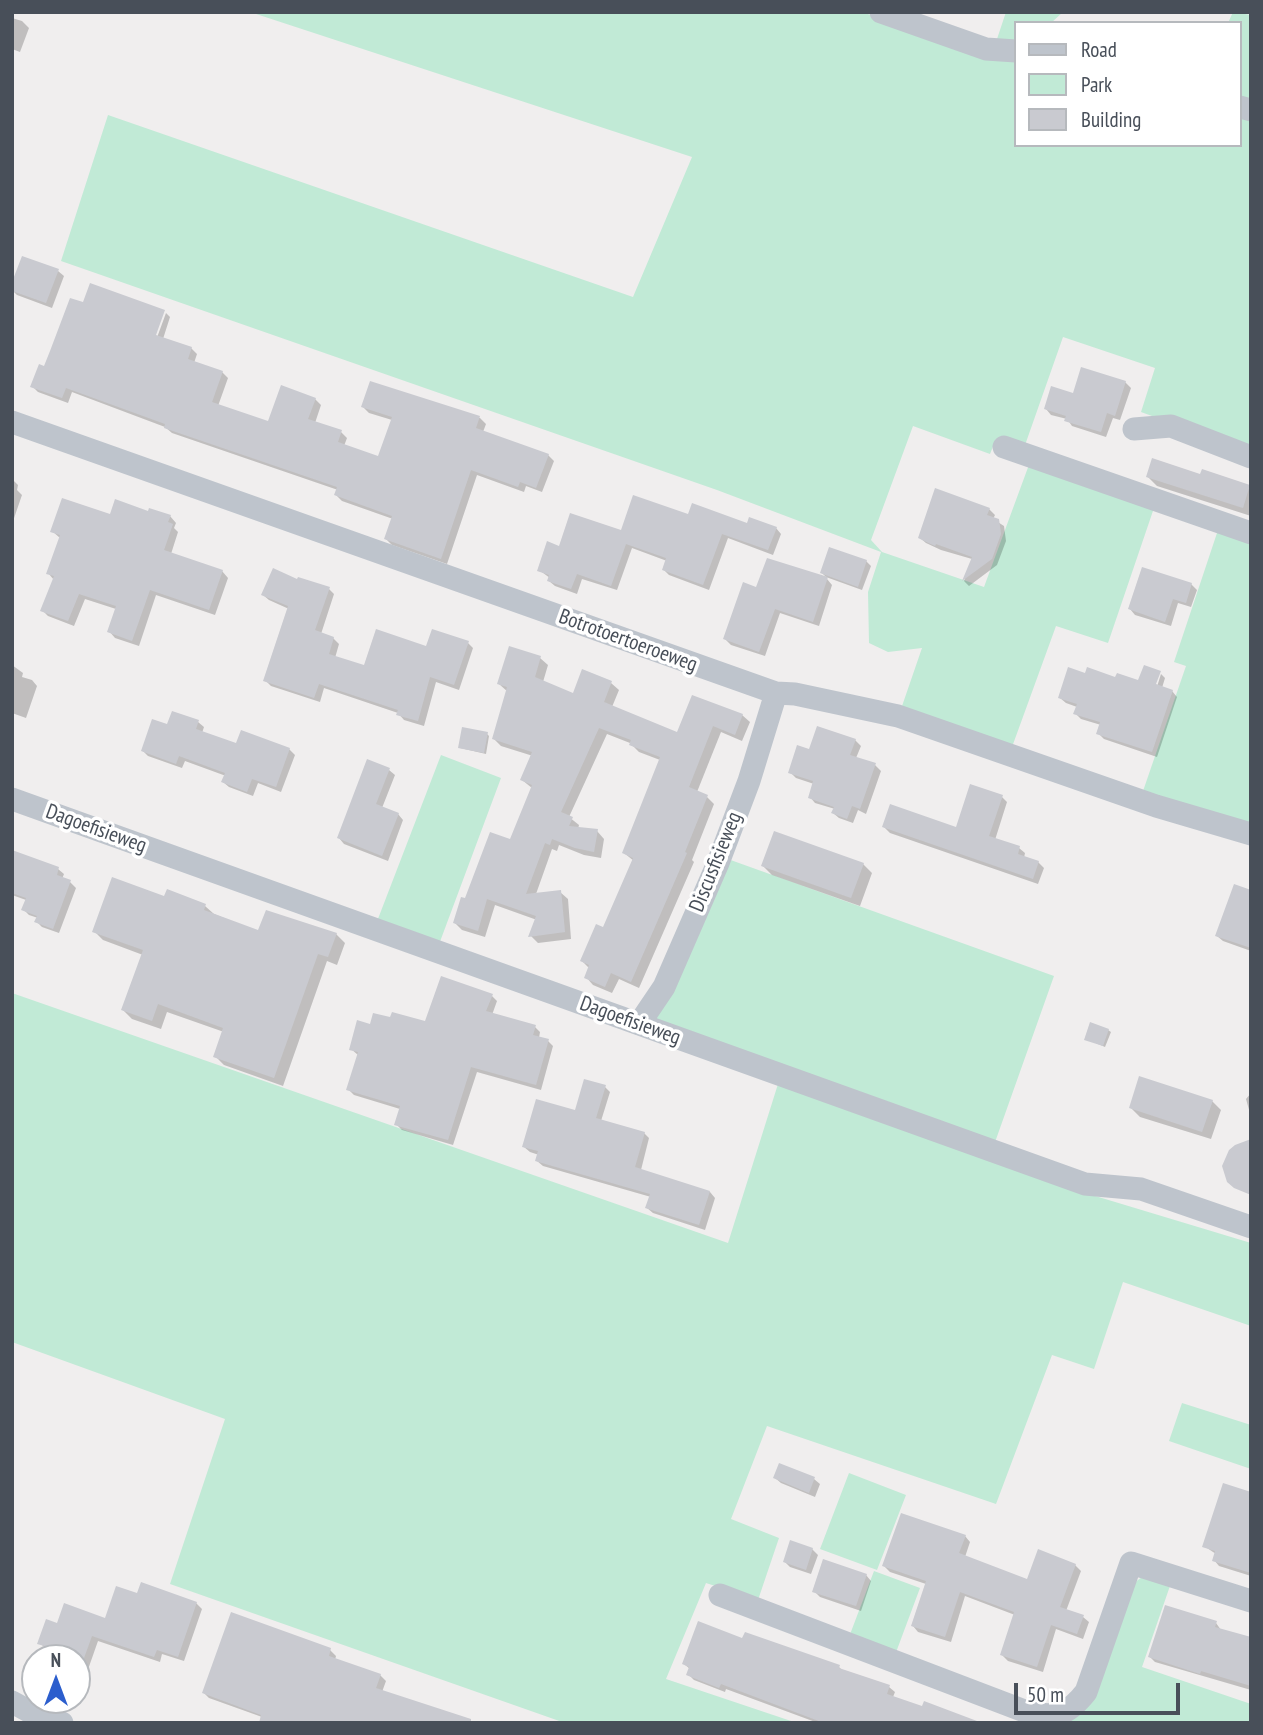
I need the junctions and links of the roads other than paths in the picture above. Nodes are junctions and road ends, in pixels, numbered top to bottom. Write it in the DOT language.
graph roads {
  1 [pos="881,12"];
  2 [pos="1014,51"];
  3 [pos="12,422"];
  4 [pos="1133,429"];
  5 [pos="1004,447"];
  6 [pos="1251,457"];
  7 [pos="1251,533"];
  8 [pos="776,693"];
  9 [pos="12,799"];
  10 [pos="1251,834"];
  11 [pos="639,1024"];
  12 [pos="1251,1227"];
  13 [pos="720,1595"];
  14 [pos="1251,1601"];
  15 [pos="12,1702"];
  16 [pos="62,1723"];
  1 -- 2 [label="street"];
  3 -- 8 [label="street, Botrotoertoeroeweg"];
  4 -- 6 [label="street"];
  5 -- 7 [label="street"];
  8 -- 10 [label="street, Botrotoertoeroeweg"];
  8 -- 11 [label="street, Discusfisieweg"];
  9 -- 11 [label="street, Dagoefisieweg"];
  11 -- 12 [label="street, Dagoefisieweg"];
  13 -- 14 [label="street"];
  15 -- 16 [label="street"];
}
